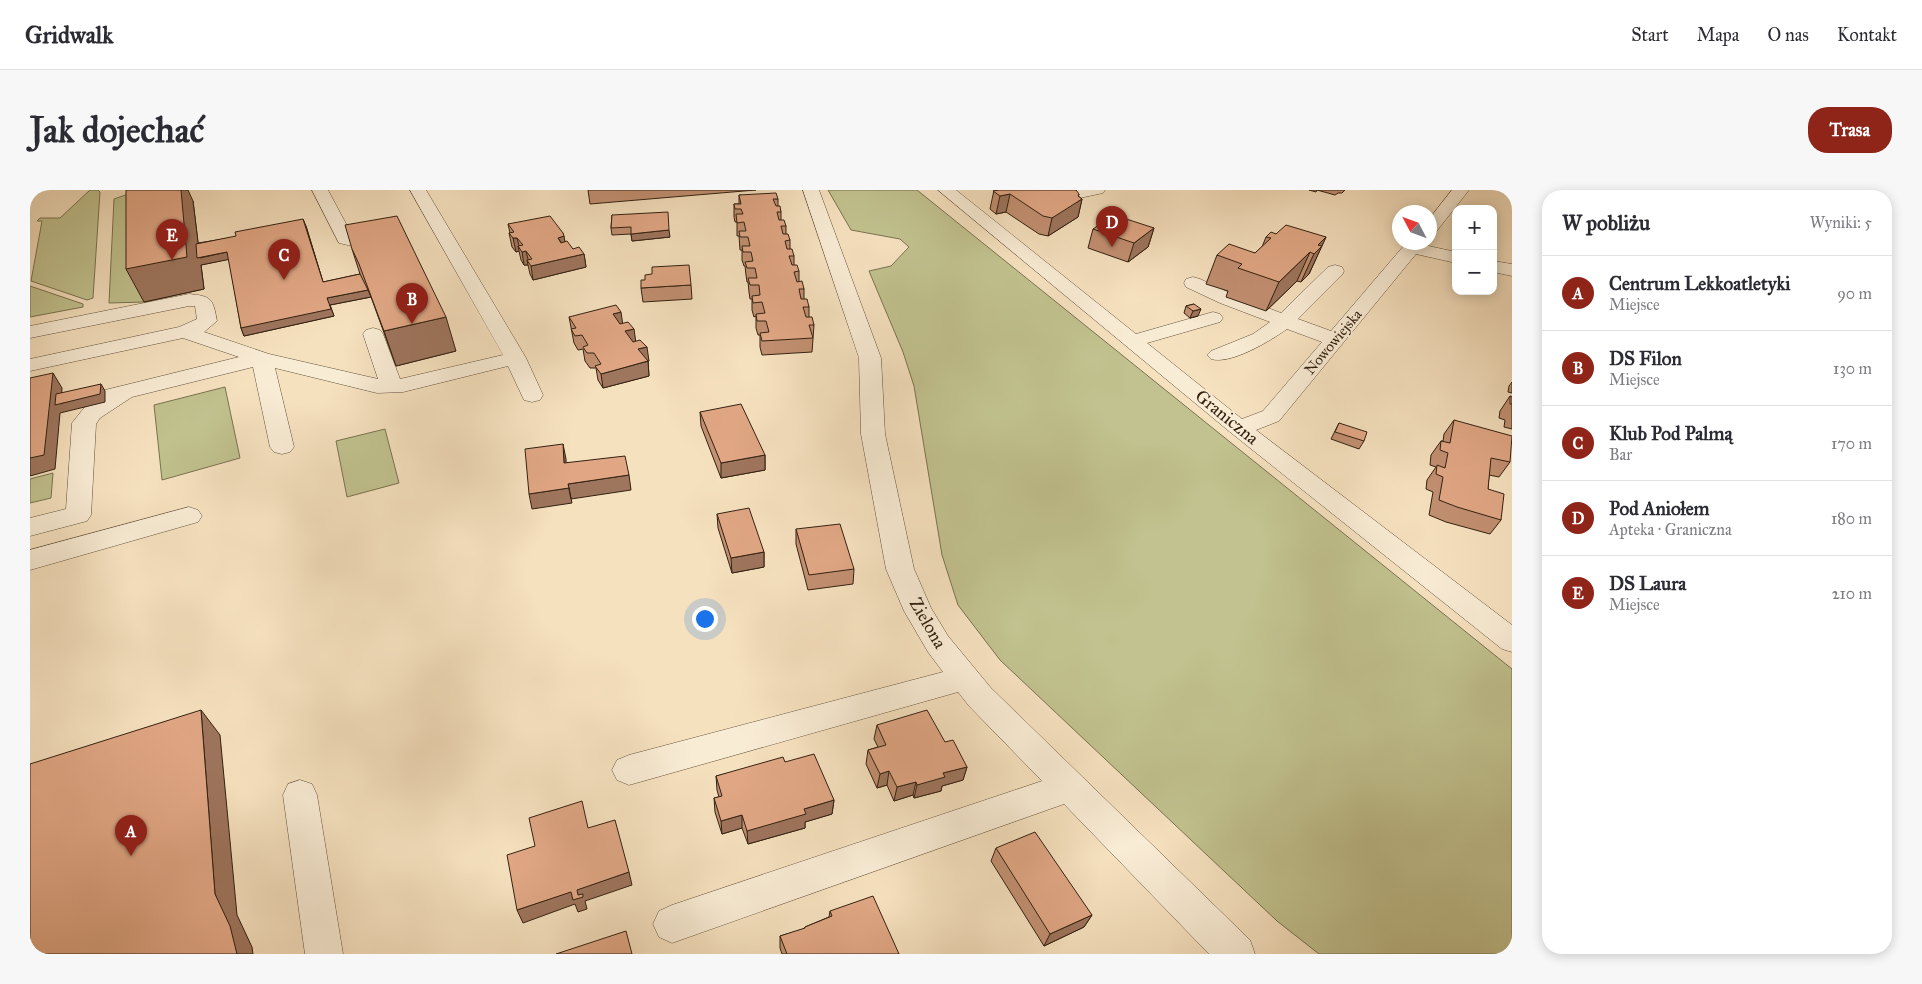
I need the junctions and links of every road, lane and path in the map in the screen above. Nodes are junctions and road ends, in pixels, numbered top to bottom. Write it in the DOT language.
graph roads {
  1 [pos="320,190"];
  2 [pos="418,190"];
  3 [pos="811,190"];
  4 [pos="946,190"];
  5 [pos="1037,190"];
  6 [pos="1097,190"];
  7 [pos="1461,190"];
  8 [pos="1437,219"];
  9 [pos="390,234"];
  10 [pos="1411,250"];
  11 [pos="1431,250"];
  12 [pos="1452,257"];
  13 [pos="1497,267"];
  14 [pos="1512,270"];
  15 [pos="1335,271"];
  16 [pos="1193,282"];
  17 [pos="1213,318"];
  18 [pos="1283,322"];
  19 [pos="30,332"];
  20 [pos="184,332"];
  21 [pos="373,334"];
  22 [pos="1335,340"];
  23 [pos="1132,341"];
  24 [pos="1218,355"];
  25 [pos="262,358"];
  26 [pos="515,358"];
  27 [pos="30,365"];
  28 [pos="392,385"];
  29 [pos="532,395"];
  30 [pos="1238,427"];
  31 [pos="282,447"];
  32 [pos="189,516"];
  33 [pos="30,527"];
  34 [pos="30,560"];
  35 [pos="1512,641"];
  36 [pos="965,678"];
  37 [pos="629,770"];
  38 [pos="1069,787"];
  39 [pos="300,795"];
  40 [pos="672,924"];
  41 [pos="324,954"];
  42 [pos="1236,954"];
  1 -- 9 [label="street"];
  2 -- 26 [label="street"];
  3 -- 36 [label="street, Zielona"];
  4 -- 23 [label="street, Graniczna"];
  5 -- 6 [label="street"];
  7 -- 8 [label="street"];
  10 -- 22 [label="street, Nowowiejska"];
  11 -- 12 [label="street"];
  13 -- 14 [label="street"];
  15 -- 18 [label="street"];
  16 -- 18 [label="street"];
  17 -- 23 [label="street"];
  18 -- 22 [label="street"];
  18 -- 24 [label="street"];
  19 -- 20 [label="street"];
  20 -- 25 [label="street"];
  20 -- 27 [label="street"];
  21 -- 28 [label="street"];
  22 -- 30 [label="street, Nowowiejska"];
  23 -- 30 [label="street, Graniczna"];
  25 -- 28 [label="street"];
  25 -- 31 [label="street"];
  25 -- 33 [label="street"];
  26 -- 28 [label="street"];
  26 -- 29 [label="street"];
  30 -- 35 [label="street, Graniczna"];
  32 -- 34 [label="street"];
  36 -- 37 [label="street"];
  36 -- 38 [label="street, Zielona"];
  38 -- 40 [label="street"];
  38 -- 42 [label="street, Zielona"];
  39 -- 41 [label="street"];
}
